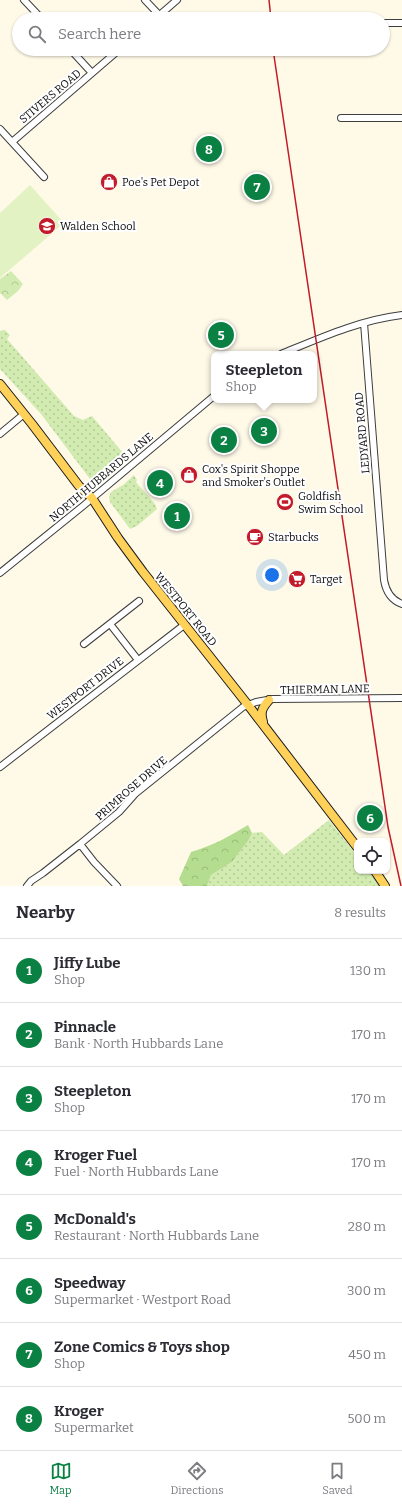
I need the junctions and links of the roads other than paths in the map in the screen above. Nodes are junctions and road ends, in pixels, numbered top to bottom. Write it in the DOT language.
graph roads {
  1 [pos="24,0"];
  2 [pos="145,0"];
  3 [pos="177,0"];
  4 [pos="35,12"];
  5 [pos="154,12"];
  6 [pos="165,12"];
  7 [pos="402,23"];
  8 [pos="390,24"];
  9 [pos="76,56"];
  10 [pos="112,56"];
  11 [pos="92,73"];
  12 [pos="341,118"];
  13 [pos="402,118"];
  14 [pos="0,129"];
  15 [pos="12,142"];
  16 [pos="44,177"];
  17 [pos="402,316"];
  18 [pos="364,323"];
  19 [pos="288,351"];
  20 [pos="0,384"];
  21 [pos="211,399"];
  22 [pos="24,414"];
  23 [pos="0,434"];
  24 [pos="92,498"];
  25 [pos="0,573"];
  26 [pos="139,601"];
  27 [pos="402,604"];
  28 [pos="110,624"];
  29 [pos="184,625"];
  30 [pos="84,644"];
  31 [pos="138,660"];
  32 [pos="402,698"];
  33 [pos="269,700"];
  34 [pos="248,705"];
  35 [pos="264,725"];
  36 [pos="0,767"];
  37 [pos="80,844"];
  38 [pos="354,844"];
  39 [pos="377,874"];
  40 [pos="27,886"];
  41 [pos="118,886"];
  42 [pos="386,886"];
  1 -- 4 [label="street"];
  2 -- 5 [label="street"];
  3 -- 6 [label="street"];
  7 -- 8 [label="street"];
  9 -- 11 [label="street"];
  10 -- 11 [label="street, STIVERS ROAD"];
  11 -- 15 [label="street, STIVERS ROAD"];
  12 -- 13 [label="street"];
  14 -- 15 [label="street"];
  15 -- 16 [label="street"];
  17 -- 18 [label="street"];
  18 -- 19 [label="street"];
  18 -- 27 [label="street, LEDYARD ROAD"];
  20 -- 22 [label="main road, WESTPORT ROAD"];
  21 -- 24 [label="street, NORTH HUBBARDS LANE"];
  22 -- 23 [label="street"];
  22 -- 24 [label="main road, WESTPORT ROAD"];
  24 -- 25 [label="street, NORTH HUBBARDS LANE"];
  24 -- 29 [label="main road, WESTPORT ROAD"];
  26 -- 28 [label="street"];
  28 -- 30 [label="street"];
  28 -- 31 [label="street"];
  29 -- 31 [label="street, WESTPORT DRIVE"];
  29 -- 34 [label="main road, WESTPORT ROAD"];
  31 -- 36 [label="street, WESTPORT DRIVE"];
  32 -- 33 [label="street, THIERMAN LANE"];
  33 -- 34 [label="street, THIERMAN LANE"];
  33 -- 35 [label="main road"];
  34 -- 35 [label="main road, WESTPORT ROAD"];
  34 -- 37 [label="street, PRIMROSE DRIVE"];
  35 -- 38 [label="main road, WESTPORT ROAD"];
  37 -- 40 [label="street, PRIMROSE DRIVE"];
  37 -- 41 [label="street"];
  39 -- 42 [label="main road"];
}
